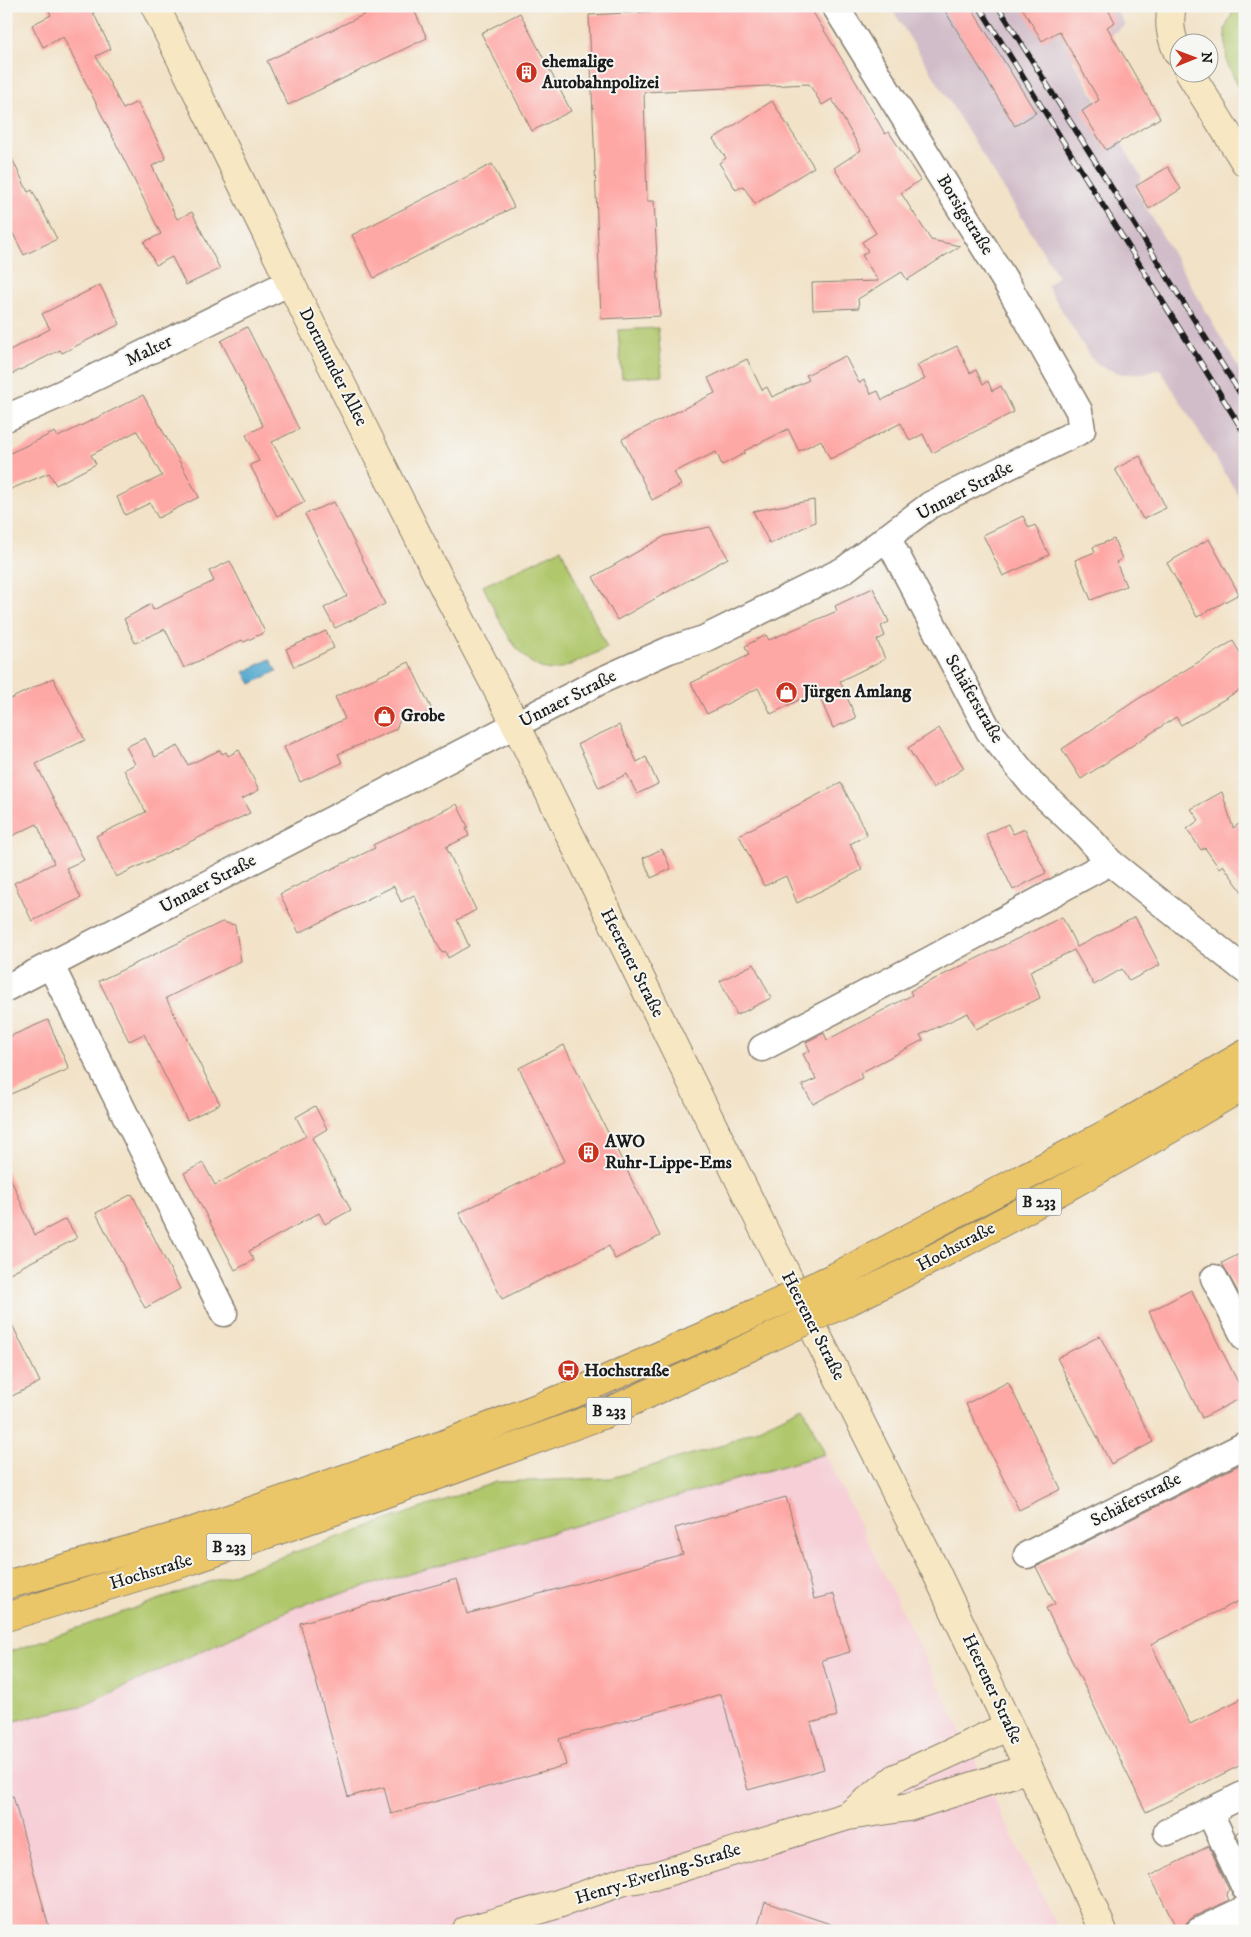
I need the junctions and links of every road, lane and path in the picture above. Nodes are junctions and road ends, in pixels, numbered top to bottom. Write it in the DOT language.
graph roads {
  1 [pos="155,6"];
  2 [pos="834,6"];
  3 [pos="1172,6"];
  4 [pos="1172,32"];
  5 [pos="1195,82"];
  6 [pos="1245,162"];
  7 [pos="290,282"];
  8 [pos="6,418"];
  9 [pos="1082,430"];
  10 [pos="887,537"];
  11 [pos="516,725"];
  12 [pos="1110,862"];
  13 [pos="50,966"];
  14 [pos="1245,970"];
  15 [pos="6,988"];
  16 [pos="762,1048"];
  17 [pos="1245,1054"];
  18 [pos="1229,1084"];
  19 [pos="1214,1278"];
  20 [pos="224,1314"];
  21 [pos="1245,1338"];
  22 [pos="1245,1444"];
  23 [pos="1027,1555"];
  24 [pos="6,1585"];
  25 [pos="6,1617"];
  26 [pos="1009,1726"];
  27 [pos="1029,1768"];
  28 [pos="1245,1794"];
  29 [pos="1209,1812"];
  30 [pos="848,1816"];
  31 [pos="1167,1832"];
  32 [pos="1245,1888"];
  33 [pos="1245,1909"];
  34 [pos="466,1931"];
  35 [pos="1102,1931"];
  36 [pos="1198,1931"];
  1 -- 7 [label="main road, Dortmunder Allee"];
  2 -- 9 [label="street, Borsigstraße"];
  3 -- 4 [label="main road"];
  5 -- 6 [label="main road"];
  7 -- 8 [label="street, Malter"];
  7 -- 11 [label="main road, Dortmunder Allee"];
  9 -- 10 [label="street, Unnaer Straße"];
  10 -- 11 [label="street, Unnaer Straße"];
  10 -- 12 [label="street, Schäferstraße"];
  11 -- 13 [label="street, Unnaer Straße"];
  11 -- 26 [label="main road, Heerener Straße"];
  12 -- 14 [label="street, Schäferstraße"];
  12 -- 16 [label="street"];
  13 -- 15 [label="street, Unnaer Straße"];
  13 -- 20 [label="street"];
  17 -- 18 [label="main road, Hochstraße / B 233"];
  18 -- 24 [label="main road, Hochstraße / B 233, bridge"];
  18 -- 25 [label="main road, Hochstraße / B 233, bridge"];
  19 -- 21 [label="street"];
  22 -- 23 [label="street, Schäferstraße"];
  26 -- 27 [label="main road, Heerener Straße"];
  26 -- 30 [label="main road, Henry-Everling-Straße"];
  27 -- 30 [label="main road, Henry-Everling-Straße"];
  27 -- 35 [label="main road, Heerener Straße"];
  28 -- 29 [label="street"];
  29 -- 31 [label="street"];
  29 -- 32 [label="street"];
  30 -- 34 [label="main road, Henry-Everling-Straße"];
  33 -- 36 [label="street"];
}
